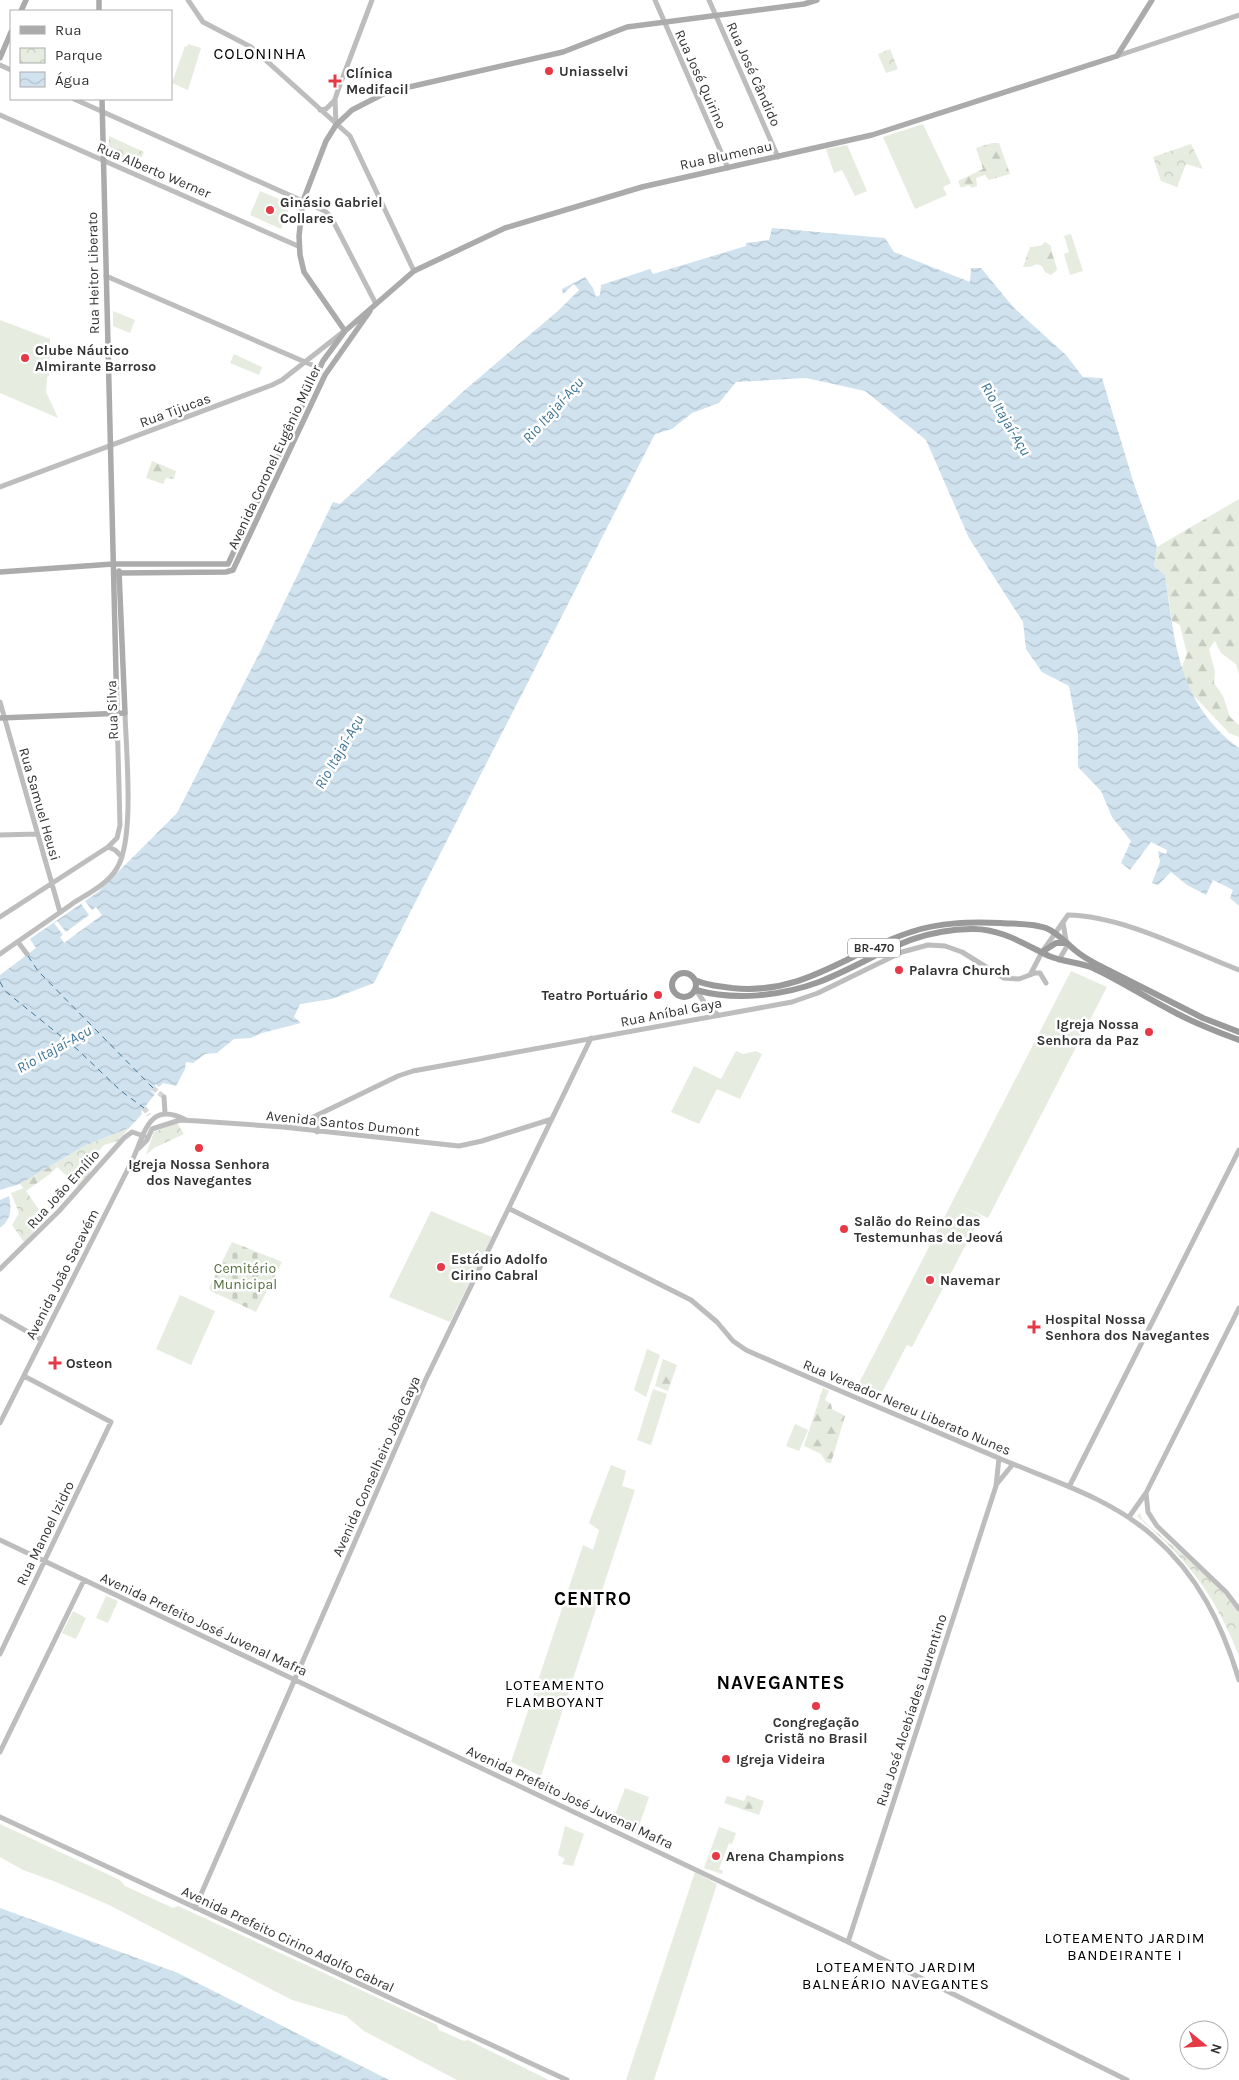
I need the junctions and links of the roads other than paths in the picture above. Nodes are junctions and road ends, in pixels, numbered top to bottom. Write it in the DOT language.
graph roads {
  1 [pos="188,0"];
  2 [pos="372,0"];
  3 [pos="655,0"];
  4 [pos="709,0"];
  5 [pos="817,0"];
  6 [pos="1152,0"];
  7 [pos="716,15"];
  8 [pos="1239,15"];
  9 [pos="664,22"];
  10 [pos="10,34"];
  11 [pos="1126,42"];
  12 [pos="1135,50"];
  13 [pos="1117,56"];
  14 [pos="0,58"];
  15 [pos="336,99"];
  16 [pos="76,100"];
  17 [pos="102,100"];
  18 [pos="320,110"];
  19 [pos="103,111"];
  20 [pos="0,115"];
  21 [pos="336,125"];
  22 [pos="778,157"];
  23 [pos="104,161"];
  24 [pos="728,168"];
  25 [pos="303,201"];
  26 [pos="298,246"];
  27 [pos="414,271"];
  28 [pos="106,276"];
  29 [pos="376,304"];
  30 [pos="345,331"];
  31 [pos="305,362"];
  32 [pos="319,368"];
  33 [pos="110,446"];
  34 [pos="0,487"];
  35 [pos="113,564"];
  36 [pos="0,572"];
  37 [pos="120,573"];
  38 [pos="0,702"];
  39 [pos="125,713"];
  40 [pos="117,714"];
  41 [pos="2,718"];
  42 [pos="37,834"];
  43 [pos="0,835"];
  44 [pos="108,847"];
  45 [pos="122,857"];
  46 [pos="51,883"];
  47 [pos="60,912"];
  48 [pos="1,914"];
  49 [pos="1064,923"];
  50 [pos="1055,933"];
  51 [pos="18,942"];
  52 [pos="1067,942"];
  53 [pos="1042,952"];
  54 [pos="0,954"];
  55 [pos="27,954"];
  56 [pos="1059,960"];
  57 [pos="1239,970"];
  58 [pos="1029,975"];
  59 [pos="695,980"];
  60 [pos="1046,983"];
  61 [pos="696,990"];
  62 [pos="718,1015"];
  63 [pos="1239,1032"];
  64 [pos="591,1038"];
  65 [pos="1239,1040"];
  66 [pos="164,1097"];
  67 [pos="164,1113"];
  68 [pos="318,1115"];
  69 [pos="552,1119"];
  70 [pos="186,1120"];
  71 [pos="283,1127"];
  72 [pos="317,1132"];
  73 [pos="144,1136"];
  74 [pos="139,1148"];
  75 [pos="1239,1150"];
  76 [pos="510,1209"];
  77 [pos="0,1269"];
  78 [pos="1239,1308"];
  79 [pos="0,1316"];
  80 [pos="42,1340"];
  81 [pos="24,1376"];
  82 [pos="0,1423"];
  83 [pos="999,1458"];
  84 [pos="1014,1464"];
  85 [pos="996,1486"];
  86 [pos="1069,1487"];
  87 [pos="1146,1493"];
  88 [pos="1129,1517"];
  89 [pos="0,1540"];
  90 [pos="44,1561"];
  91 [pos="84,1580"];
  92 [pos="1239,1609"];
  93 [pos="0,1654"];
  94 [pos="295,1679"];
  95 [pos="1239,1680"];
  96 [pos="0,1752"];
  97 [pos="0,1817"];
  98 [pos="195,1908"];
  99 [pos="848,1942"];
  100 [pos="567,2080"];
  101 [pos="1127,2080"];
  1 -- 18 [label="main road"];
  2 -- 15 [label="main road"];
  3 -- 9 [label="main road, Rua José Quirino"];
  4 -- 7 [label="main road, Rua José Cândido"];
  5 -- 7 [label="main road"];
  6 -- 11 [label="main road"];
  7 -- 9 [label="main road"];
  7 -- 22 [label="main road, Rua José Cândido"];
  8 -- 12 [label="main road, Rua Blumenau"];
  9 -- 21 [label="main road"];
  9 -- 24 [label="main road, Rua José Quirino"];
  10 -- 14 [label="main road"];
  11 -- 12 [label="main road"];
  11 -- 13 [label="main road"];
  12 -- 13 [label="main road, Rua Blumenau"];
  13 -- 22 [label="main road, Rua Blumenau"];
  15 -- 18 [label="main road"];
  15 -- 21 [label="main road"];
  16 -- 19 [label="main road"];
  17 -- 19 [label="main road, Rua Heitor Liberato"];
  18 -- 21 [label="main road"];
  19 -- 23 [label="main road, Rua Heitor Liberato"];
  19 -- 25 [label="main road"];
  20 -- 23 [label="main road, Rua Alberto Werner"];
  21 -- 25 [label="main road"];
  21 -- 27 [label="main road"];
  22 -- 24 [label="main road, Rua Blumenau"];
  23 -- 26 [label="main road, Rua Alberto Werner"];
  23 -- 28 [label="main road, Rua Heitor Liberato"];
  24 -- 27 [label="main road, Rua Blumenau"];
  25 -- 26 [label="main road"];
  25 -- 29 [label="main road"];
  26 -- 30 [label="main road"];
  27 -- 29 [label="main road, Rua Blumenau"];
  28 -- 31 [label="main road"];
  28 -- 33 [label="main road, Rua Heitor Liberato"];
  29 -- 30 [label="main road, Rua Blumenau"];
  29 -- 37 [label="main road, Avenida Coronel Eugênio Müller"];
  30 -- 31 [label="main road, Rua Tijucas"];
  30 -- 32 [label="main road, Avenida Coronel Eugênio Müller"];
  31 -- 32 [label="main road"];
  31 -- 33 [label="main road, Rua Tijucas"];
  32 -- 35 [label="main road, Avenida Coronel Eugênio Müller"];
  33 -- 34 [label="main road, Rua Tijucas"];
  33 -- 35 [label="main road, Rua Silva"];
  35 -- 36 [label="main road"];
  35 -- 37 [label="main road"];
  35 -- 40 [label="main road, Rua Silva"];
  37 -- 39 [label="main road, Rua Silva"];
  38 -- 41 [label="main road, Rua Samuel Heusi"];
  39 -- 40 [label="main road"];
  39 -- 45 [label="main road, Rua Silva"];
  40 -- 41 [label="main road"];
  40 -- 44 [label="main road, Rua Silva"];
  41 -- 42 [label="main road, Rua Samuel Heusi"];
  42 -- 43 [label="main road"];
  42 -- 46 [label="main road, Rua Samuel Heusi"];
  44 -- 45 [label="main road"];
  44 -- 46 [label="main road"];
  45 -- 47 [label="main road"];
  46 -- 47 [label="main road, Rua Samuel Heusi"];
  46 -- 48 [label="main road"];
  47 -- 51 [label="main road"];
  49 -- 50 [label="main road"];
  49 -- 52 [label="main road"];
  49 -- 57 [label="main road"];
  50 -- 52 [label="highway, BR-470"];
  50 -- 53 [label="main road"];
  50 -- 59 [label="highway, BR-470"];
  51 -- 54 [label="main road"];
  51 -- 55 [label="main road"];
  52 -- 53 [label="highway"];
  52 -- 56 [label="main road"];
  52 -- 63 [label="highway, BR-470"];
  53 -- 56 [label="highway, BR-470"];
  53 -- 58 [label="main road"];
  53 -- 61 [label="highway, BR-470"];
  56 -- 65 [label="highway, BR-470"];
  58 -- 60 [label="main road"];
  58 -- 62 [label="main road, Rua Aníbal Gaya"];
  59 -- 61 [label="highway"];
  59 -- 61 [label="highway"];
  61 -- 62 [label="main road"];
  62 -- 64 [label="main road, Rua Aníbal Gaya"];
  64 -- 68 [label="main road, Rua Aníbal Gaya"];
  64 -- 69 [label="main road, Avenida Conselheiro João Gaya"];
  66 -- 67 [label="main road"];
  67 -- 70 [label="main road"];
  67 -- 73 [label="main road, Avenida João Sacavém"];
  68 -- 71 [label="main road, Rua Aníbal Gaya"];
  68 -- 72 [label="main road"];
  69 -- 72 [label="main road, Avenida Santos Dumont"];
  69 -- 76 [label="main road, Avenida Conselheiro João Gaya"];
  70 -- 71 [label="main road, Avenida Santos Dumont"];
  70 -- 74 [label="main road, Avenida Santos Dumont"];
  71 -- 72 [label="main road, Avenida Santos Dumont"];
  73 -- 74 [label="main road, Avenida João Sacavém"];
  73 -- 77 [label="main road, Rua João Emílio"];
  74 -- 80 [label="main road, Avenida João Sacavém"];
  75 -- 86 [label="main road"];
  76 -- 83 [label="main road, Rua Vereador Nereu Liberato Nunes"];
  76 -- 94 [label="main road, Avenida Conselheiro João Gaya"];
  78 -- 87 [label="main road"];
  79 -- 80 [label="main road"];
  80 -- 81 [label="main road, Avenida João Sacavém"];
  81 -- 82 [label="main road, Avenida João Sacavém"];
  81 -- 90 [label="main road, Rua Manoel Izidro"];
  83 -- 84 [label="main road, Rua Vereador Nereu Liberato Nunes"];
  83 -- 85 [label="main road, Rua José Alcebíades Laurentino"];
  84 -- 85 [label="main road, Rua José Alcebíades Laurentino"];
  84 -- 86 [label="main road, Rua Vereador Nereu Liberato Nunes"];
  85 -- 99 [label="main road, Rua José Alcebíades Laurentino"];
  86 -- 88 [label="main road, Rua Vereador Nereu Liberato Nunes"];
  87 -- 88 [label="main road"];
  87 -- 92 [label="main road"];
  88 -- 95 [label="main road, Rua Vereador Nereu Liberato Nunes"];
  89 -- 90 [label="main road, Avenida Prefeito José Juvenal Mafra"];
  90 -- 91 [label="main road, Avenida Prefeito José Juvenal Mafra"];
  90 -- 93 [label="main road, Rua Manoel Izidro"];
  91 -- 94 [label="main road, Avenida Prefeito José Juvenal Mafra"];
  91 -- 96 [label="main road"];
  94 -- 98 [label="main road, Avenida Conselheiro João Gaya"];
  94 -- 99 [label="main road, Avenida Prefeito José Juvenal Mafra"];
  97 -- 98 [label="main road, Avenida Prefeito Cirino Adolfo Cabral"];
  98 -- 100 [label="main road, Avenida Prefeito Cirino Adolfo Cabral"];
  99 -- 101 [label="main road, Avenida Prefeito José Juvenal Mafra"];
}
